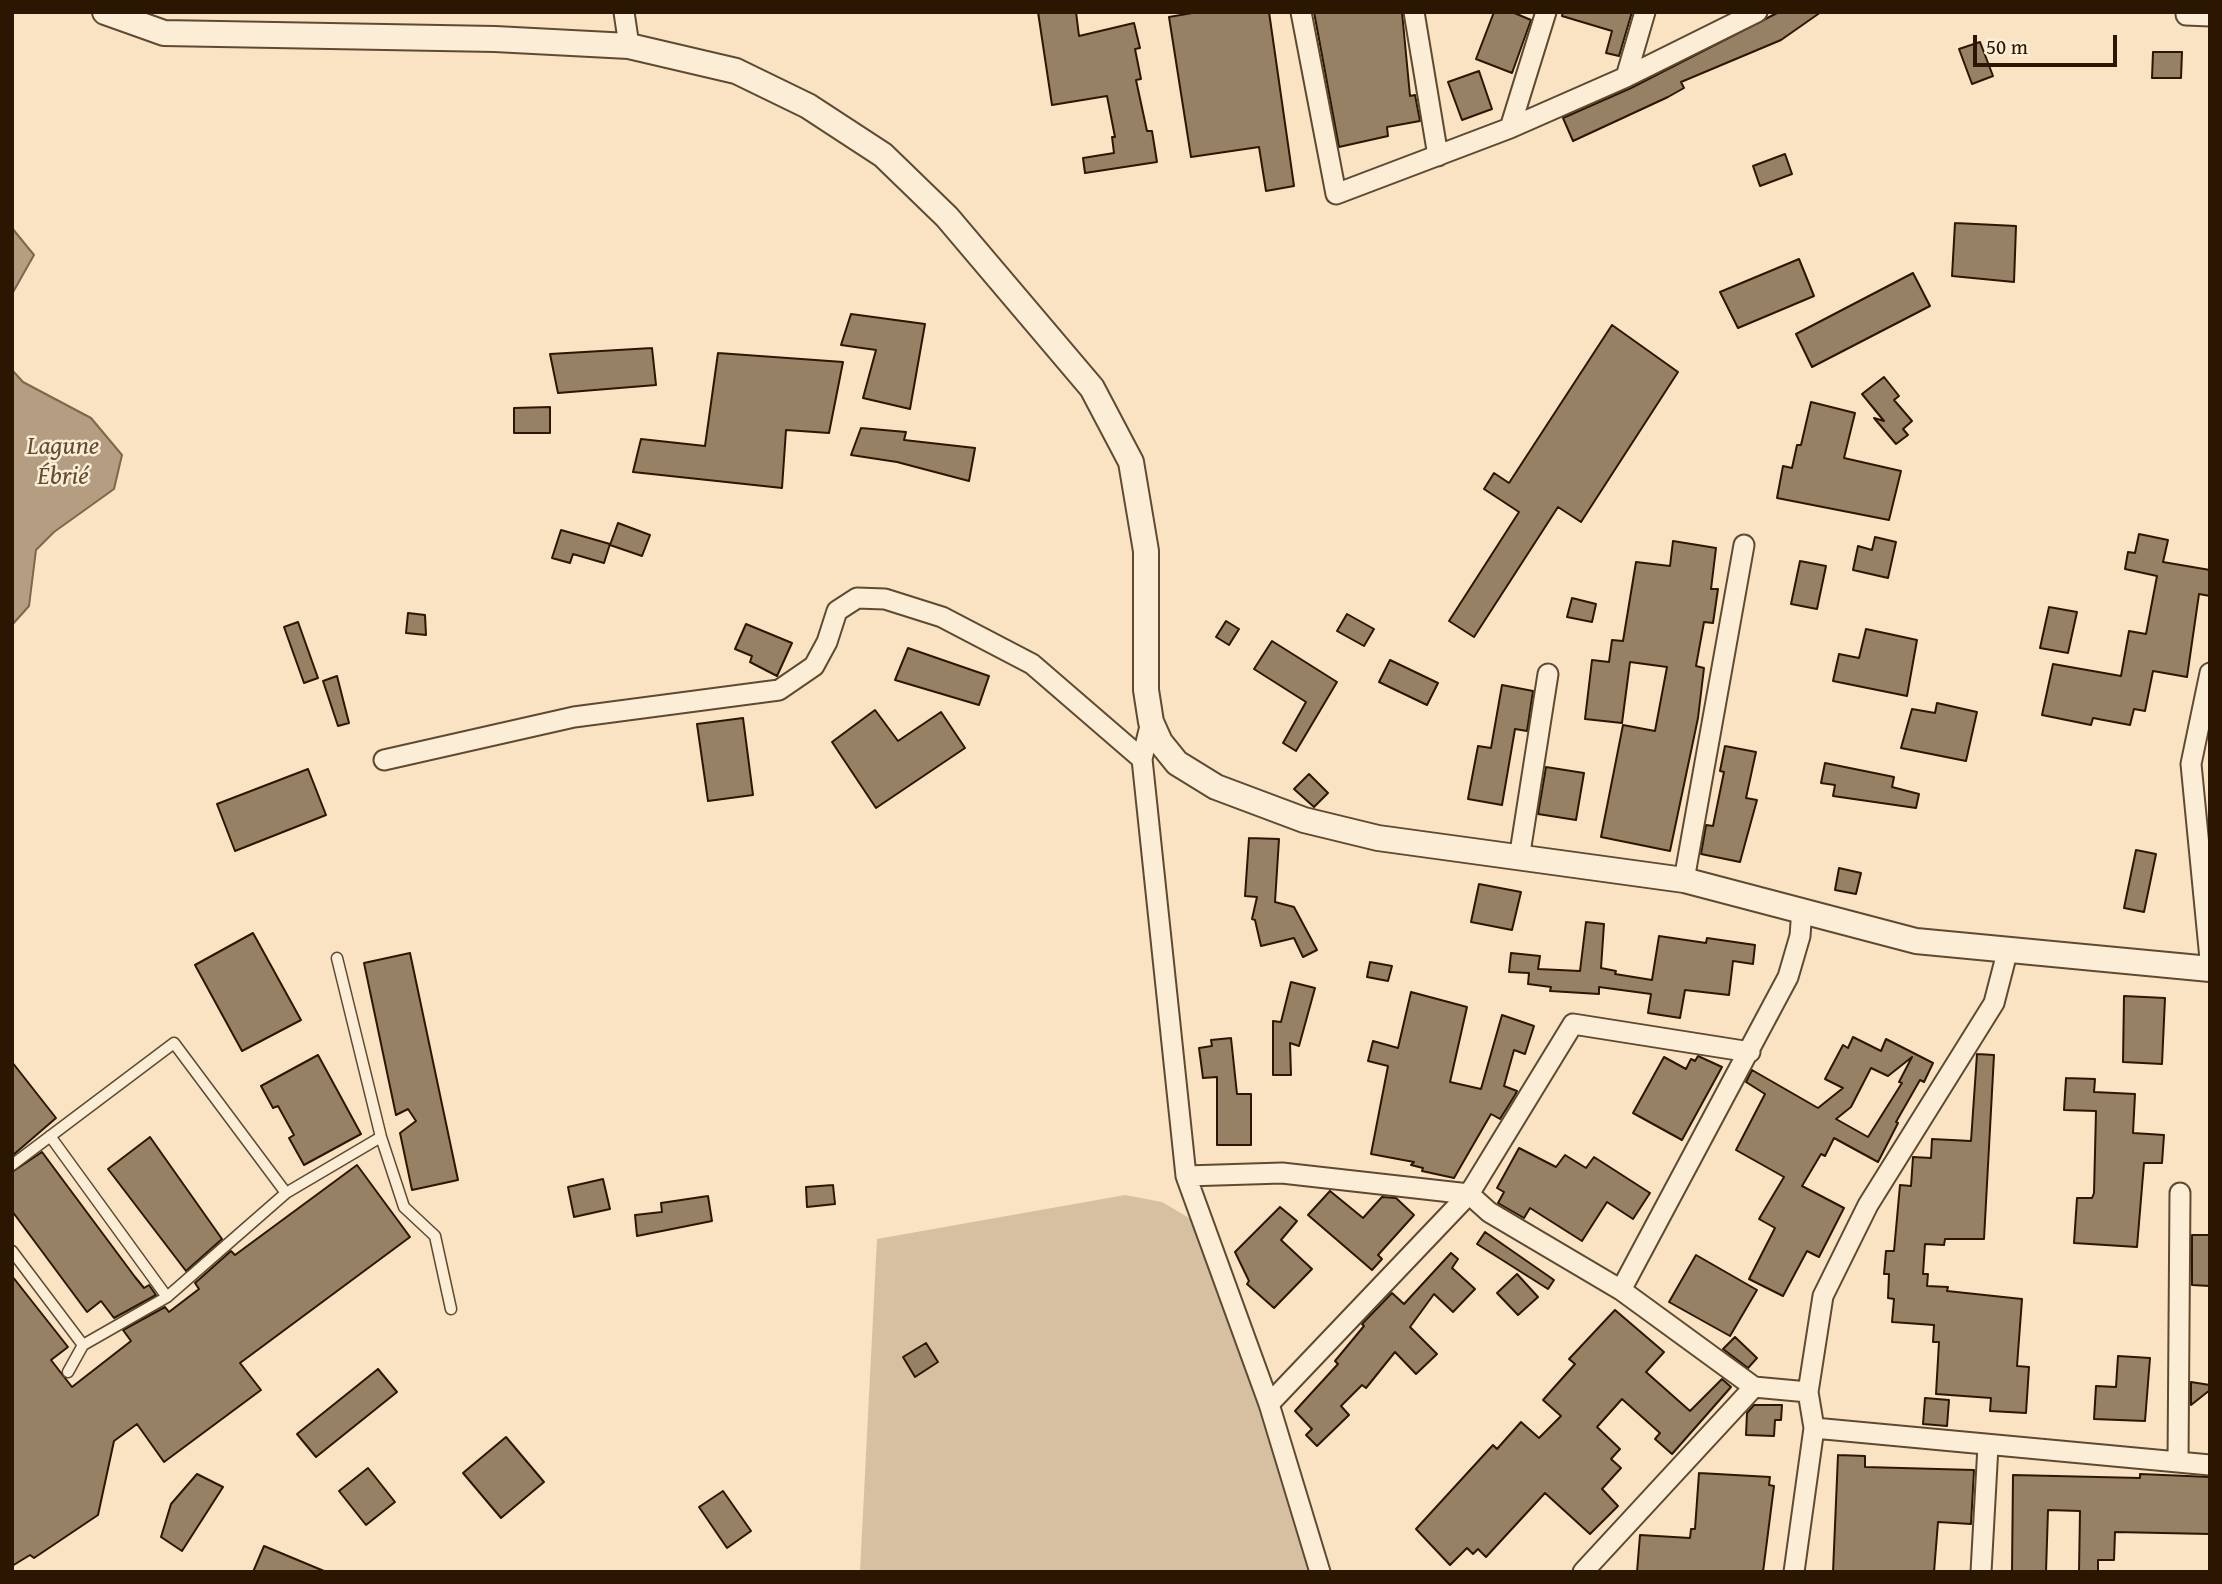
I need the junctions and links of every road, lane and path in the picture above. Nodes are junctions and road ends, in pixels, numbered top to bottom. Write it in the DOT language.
graph roads {
  1 [pos="105,12"];
  2 [pos="624,12"];
  3 [pos="1301,12"];
  4 [pos="1414,12"];
  5 [pos="1546,12"];
  6 [pos="1645,12"];
  7 [pos="1750,15"];
  8 [pos="2186,15"];
  9 [pos="2210,16"];
  10 [pos="629,46"];
  11 [pos="1626,77"];
  12 [pos="1510,128"];
  13 [pos="1438,156"];
  14 [pos="1744,545"];
  15 [pos="2210,673"];
  16 [pos="1548,674"];
  17 [pos="1151,722"];
  18 [pos="384,760"];
  19 [pos="1142,760"];
  20 [pos="1519,859"];
  21 [pos="1684,880"];
  22 [pos="1802,909"];
  23 [pos="2008,949"];
  24 [pos="337,958"];
  25 [pos="2210,959"];
  26 [pos="2210,969"];
  27 [pos="1750,1052"];
  28 [pos="50,1136"];
  29 [pos="381,1137"];
  30 [pos="12,1165"];
  31 [pos="1186,1176"];
  32 [pos="286,1193"];
  33 [pos="2180,1193"];
  34 [pos="1469,1194"];
  35 [pos="12,1251"];
  36 [pos="1621,1290"];
  37 [pos="167,1297"];
  38 [pos="450,1310"];
  39 [pos="83,1345"];
  40 [pos="68,1372"];
  41 [pos="1754,1387"];
  42 [pos="1808,1392"];
  43 [pos="1269,1404"];
  44 [pos="1814,1428"];
  45 [pos="1988,1446"];
  46 [pos="2178,1462"];
  47 [pos="2210,1465"];
  48 [pos="1320,1572"];
  49 [pos="1583,1572"];
  50 [pos="1794,1572"];
  51 [pos="1981,1572"];
  1 -- 10 [label="street"];
  2 -- 10 [label="street"];
  3 -- 13 [label="street"];
  4 -- 13 [label="street"];
  5 -- 12 [label="street"];
  6 -- 11 [label="street"];
  7 -- 11 [label="street"];
  8 -- 9 [label="street"];
  10 -- 17 [label="street"];
  11 -- 12 [label="street"];
  12 -- 13 [label="street"];
  14 -- 21 [label="street"];
  15 -- 25 [label="street"];
  16 -- 20 [label="street"];
  17 -- 19 [label="street"];
  17 -- 20 [label="street"];
  18 -- 19 [label="street"];
  19 -- 31 [label="street"];
  20 -- 21 [label="street"];
  21 -- 22 [label="street"];
  22 -- 23 [label="street"];
  22 -- 27 [label="street"];
  23 -- 26 [label="street"];
  23 -- 42 [label="street"];
  24 -- 29 [label="lane"];
  27 -- 34 [label="street"];
  27 -- 36 [label="street"];
  28 -- 30 [label="lane"];
  28 -- 32 [label="lane"];
  28 -- 37 [label="lane"];
  29 -- 32 [label="lane"];
  29 -- 38 [label="lane"];
  31 -- 34 [label="street"];
  31 -- 43 [label="street"];
  32 -- 37 [label="lane"];
  33 -- 46 [label="street"];
  34 -- 36 [label="street"];
  34 -- 43 [label="street"];
  35 -- 39 [label="lane"];
  36 -- 41 [label="street"];
  37 -- 39 [label="lane"];
  39 -- 40 [label="lane"];
  41 -- 42 [label="street"];
  41 -- 49 [label="street"];
  42 -- 44 [label="street"];
  43 -- 48 [label="street"];
  44 -- 45 [label="street"];
  44 -- 50 [label="street"];
  45 -- 46 [label="street"];
  45 -- 51 [label="street"];
  46 -- 47 [label="street"];
}
